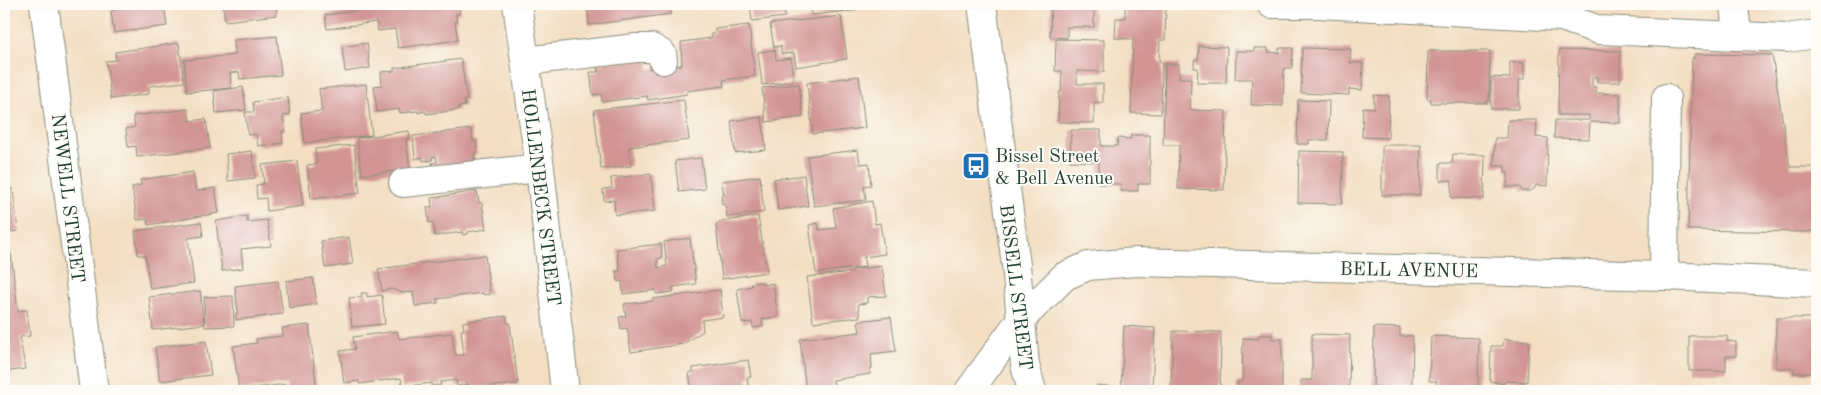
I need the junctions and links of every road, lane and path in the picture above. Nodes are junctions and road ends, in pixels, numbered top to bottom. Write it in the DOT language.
graph roads {
  1 [pos="44,4"];
  2 [pos="518,4"];
  3 [pos="982,4"];
  4 [pos="1271,4"];
  5 [pos="1734,4"];
  6 [pos="1817,34"];
  7 [pos="1737,36"];
  8 [pos="663,60"];
  9 [pos="525,62"];
  10 [pos="1666,98"];
  11 [pos="540,168"];
  12 [pos="403,183"];
  13 [pos="1664,276"];
  14 [pos="1817,283"];
  15 [pos="1021,319"];
  16 [pos="94,391"];
  17 [pos="565,391"];
  18 [pos="969,391"];
  19 [pos="1032,391"];
  1 -- 16 [label="street, NEWELL STREET"];
  2 -- 9 [label="street, HOLLENBECK STREET"];
  3 -- 15 [label="street, BISSELL STREET"];
  4 -- 7 [label="street"];
  5 -- 7 [label="street"];
  6 -- 7 [label="street"];
  8 -- 9 [label="street"];
  9 -- 11 [label="street, HOLLENBECK STREET"];
  10 -- 13 [label="street"];
  11 -- 12 [label="street"];
  11 -- 17 [label="street, HOLLENBECK STREET"];
  13 -- 14 [label="street, BELL AVENUE"];
  13 -- 15 [label="street, BELL AVENUE"];
  15 -- 18 [label="street, BELL AVENUE"];
  15 -- 19 [label="street, BISSELL STREET"];
}
